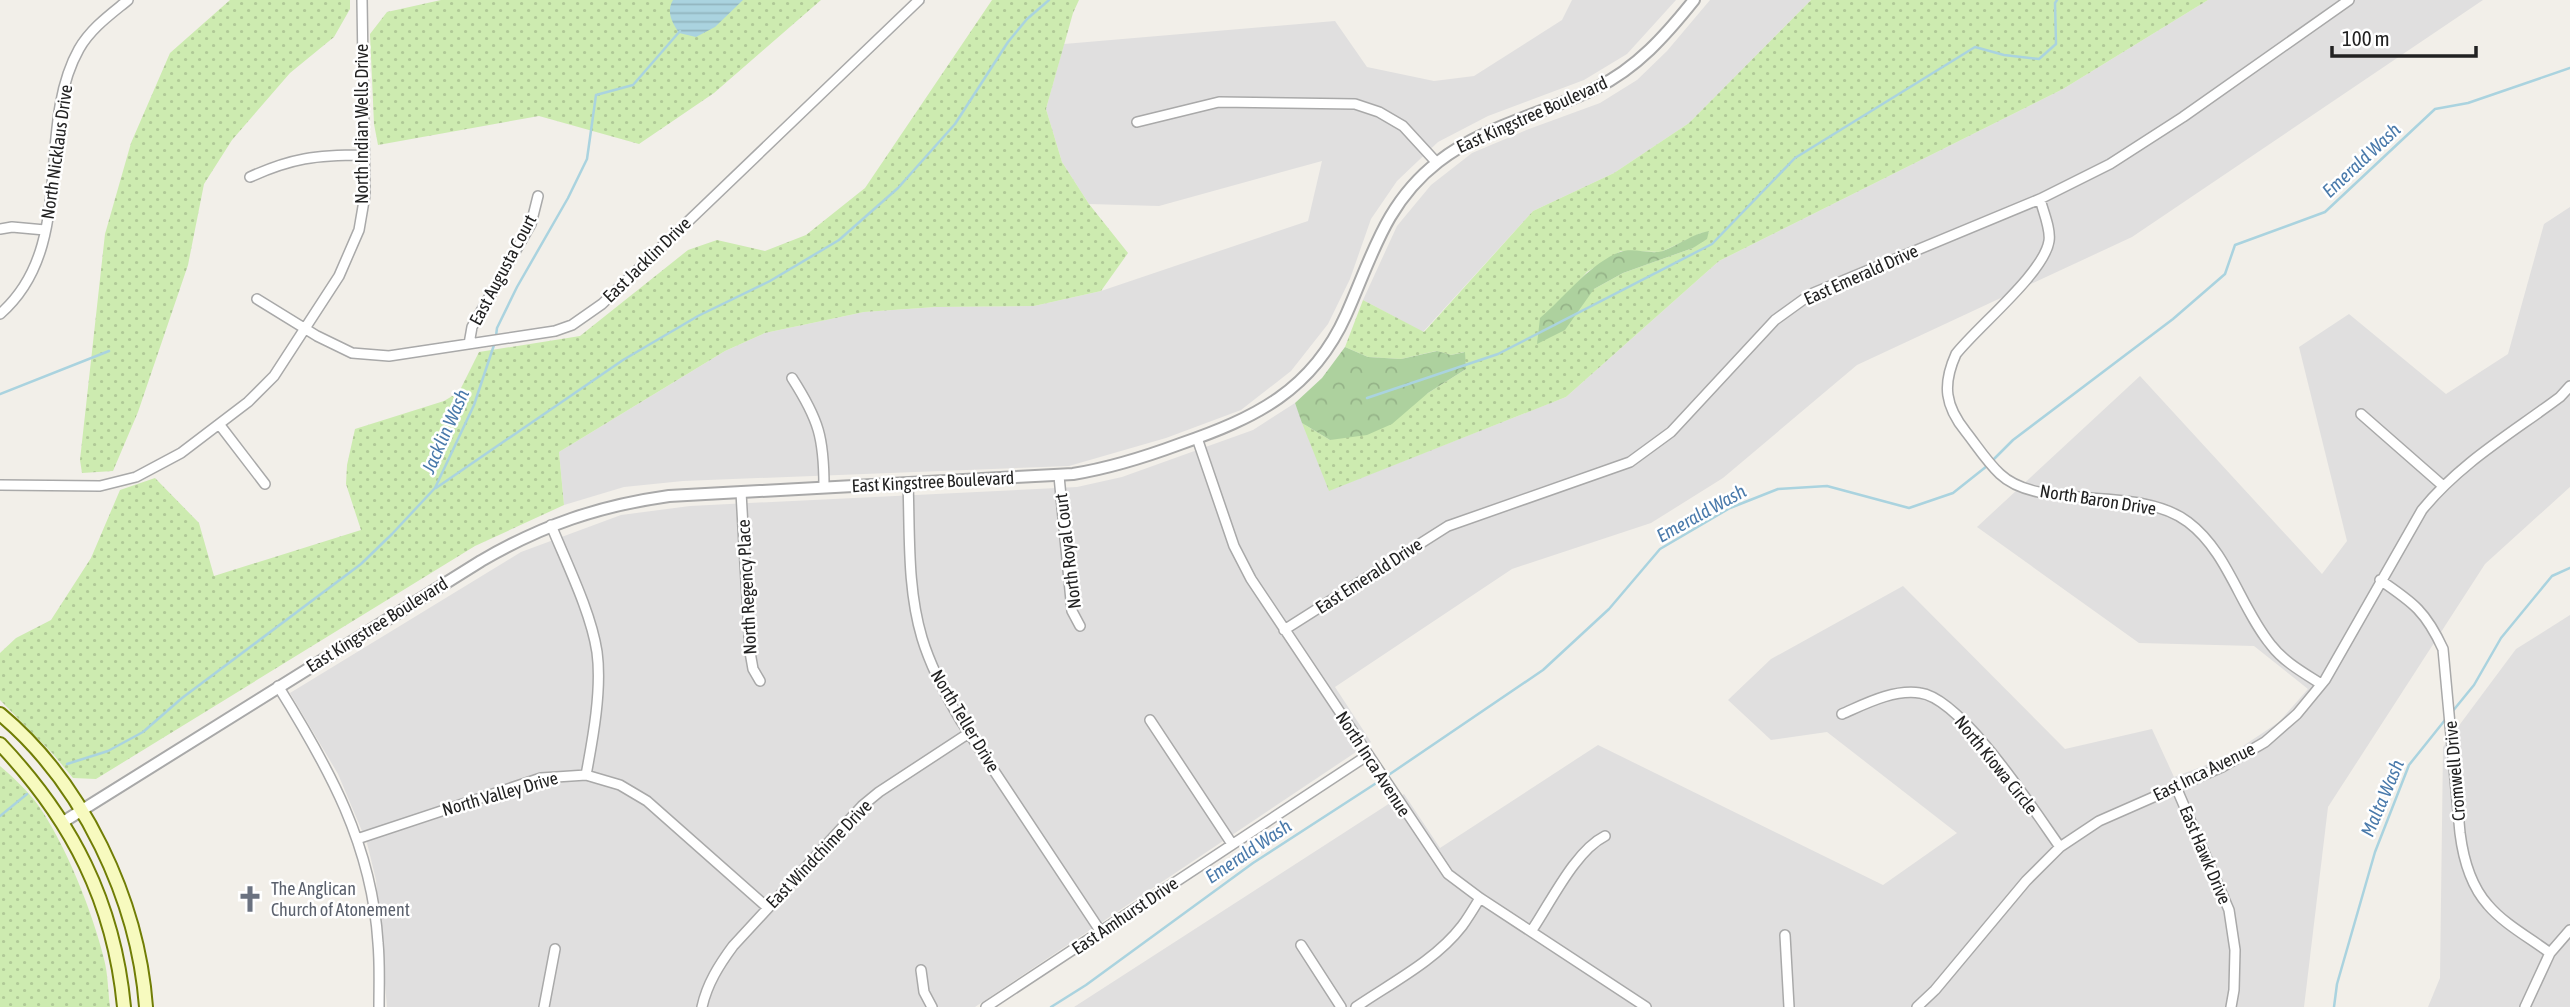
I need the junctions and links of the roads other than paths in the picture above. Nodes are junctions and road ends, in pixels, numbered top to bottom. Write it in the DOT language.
graph roads {
  1 [pos="128,0"];
  2 [pos="362,0"];
  3 [pos="919,0"];
  4 [pos="2349,0"];
  5 [pos="1688,2"];
  6 [pos="1137,122"];
  7 [pos="363,155"];
  8 [pos="1437,163"];
  9 [pos="250,177"];
  10 [pos="538,195"];
  11 [pos="2040,199"];
  12 [pos="0,229"];
  13 [pos="45,230"];
  14 [pos="257,299"];
  15 [pos="0,314"];
  16 [pos="304,328"];
  17 [pos="468,344"];
  18 [pos="792,379"];
  19 [pos="2570,386"];
  20 [pos="2361,414"];
  21 [pos="219,424"];
  22 [pos="1197,438"];
  23 [pos="1059,476"];
  24 [pos="908,483"];
  25 [pos="265,484"];
  26 [pos="0,485"];
  27 [pos="2442,485"];
  28 [pos="824,487"];
  29 [pos="741,492"];
  30 [pos="551,525"];
  31 [pos="2380,580"];
  32 [pos="1080,626"];
  33 [pos="1284,630"];
  34 [pos="760,681"];
  35 [pos="2321,684"];
  36 [pos="278,687"];
  37 [pos="0,714"];
  38 [pos="1842,714"];
  39 [pos="1150,720"];
  40 [pos="969,733"];
  41 [pos="0,744"];
  42 [pos="1368,755"];
  43 [pos="586,775"];
  44 [pos="2176,787"];
  45 [pos="82,808"];
  46 [pos="63,822"];
  47 [pos="1605,836"];
  48 [pos="357,839"];
  49 [pos="1232,844"];
  50 [pos="2060,847"];
  51 [pos="1480,898"];
  52 [pos="768,908"];
  53 [pos="1532,930"];
  54 [pos="2570,930"];
  55 [pos="1101,932"];
  56 [pos="1785,935"];
  57 [pos="1301,945"];
  58 [pos="555,949"];
  59 [pos="2550,953"];
  60 [pos="921,970"];
  61 [pos="124,1007"];
  62 [pos="146,1007"];
  63 [pos="379,1007"];
  64 [pos="544,1007"];
  65 [pos="702,1007"];
  66 [pos="932,1007"];
  67 [pos="986,1007"];
  68 [pos="1341,1007"];
  69 [pos="1356,1007"];
  70 [pos="1647,1007"];
  71 [pos="1789,1007"];
  72 [pos="1917,1007"];
  73 [pos="2231,1007"];
  74 [pos="2525,1007"];
  1 -- 13 [label="street, North Nicklaus Drive"];
  2 -- 7 [label="street, North Indian Wells Drive"];
  3 -- 17 [label="street, East Jacklin Drive"];
  4 -- 11 [label="street, East Emerald Drive"];
  5 -- 8 [label="street, East Kingstree Boulevard"];
  6 -- 8 [label="street"];
  7 -- 9 [label="street"];
  7 -- 16 [label="street, North Indian Wells Drive"];
  8 -- 22 [label="street, East Kingstree Boulevard"];
  10 -- 17 [label="street, East Augusta Court"];
  11 -- 33 [label="street, East Emerald Drive"];
  11 -- 35 [label="street, North Baron Drive"];
  12 -- 13 [label="street"];
  13 -- 15 [label="street, North Nicklaus Drive"];
  14 -- 16 [label="street, East Jacklin Drive"];
  16 -- 17 [label="street, East Jacklin Drive"];
  16 -- 21 [label="street, North Indian Wells Drive"];
  18 -- 28 [label="street"];
  19 -- 27 [label="street, East Inca Avenue"];
  20 -- 27 [label="street"];
  21 -- 25 [label="street"];
  21 -- 26 [label="street, North Indian Wells Drive"];
  22 -- 23 [label="street, East Kingstree Boulevard"];
  22 -- 33 [label="street, North Inca Avenue"];
  23 -- 24 [label="street, East Kingstree Boulevard"];
  23 -- 32 [label="street, North Royal Court"];
  24 -- 28 [label="street, East Kingstree Boulevard"];
  24 -- 40 [label="street, North Teller Drive"];
  27 -- 31 [label="street, East Inca Avenue"];
  28 -- 29 [label="street, East Kingstree Boulevard"];
  29 -- 30 [label="street, East Kingstree Boulevard"];
  29 -- 34 [label="street, North Regency Place"];
  30 -- 36 [label="street, East Kingstree Boulevard"];
  30 -- 43 [label="street"];
  31 -- 35 [label="street, East Inca Avenue"];
  31 -- 59 [label="street, Cromwell Drive"];
  33 -- 42 [label="street, North Inca Avenue"];
  35 -- 44 [label="street, East Inca Avenue"];
  36 -- 45 [label="street, East Kingstree Boulevard"];
  36 -- 48 [label="street"];
  37 -- 45 [label="main road"];
  38 -- 50 [label="street, North Kiowa Circle"];
  39 -- 49 [label="street"];
  40 -- 52 [label="street, East Windchime Drive"];
  40 -- 55 [label="street, North Teller Drive"];
  41 -- 46 [label="main road"];
  42 -- 49 [label="street, East Amhurst Drive"];
  42 -- 51 [label="street, North Inca Avenue"];
  43 -- 48 [label="street, North Valley Drive"];
  43 -- 52 [label="street, North Valley Drive"];
  44 -- 50 [label="street, East Inca Avenue"];
  44 -- 73 [label="street, East Hawk Drive"];
  45 -- 46 [label="street, East Kingstree Boulevard"];
  45 -- 62 [label="main road"];
  46 -- 61 [label="main road"];
  47 -- 53 [label="street"];
  48 -- 63 [label="street"];
  49 -- 55 [label="street, East Amhurst Drive"];
  50 -- 72 [label="street, East Inca Avenue"];
  51 -- 53 [label="street, North Inca Avenue"];
  51 -- 69 [label="street"];
  52 -- 65 [label="street, East Windchime Drive"];
  53 -- 70 [label="street, North Inca Avenue"];
  54 -- 59 [label="street"];
  55 -- 67 [label="street, East Amhurst Drive"];
  56 -- 71 [label="street"];
  57 -- 68 [label="street"];
  58 -- 64 [label="street"];
  59 -- 74 [label="street"];
  60 -- 66 [label="street"];
}
